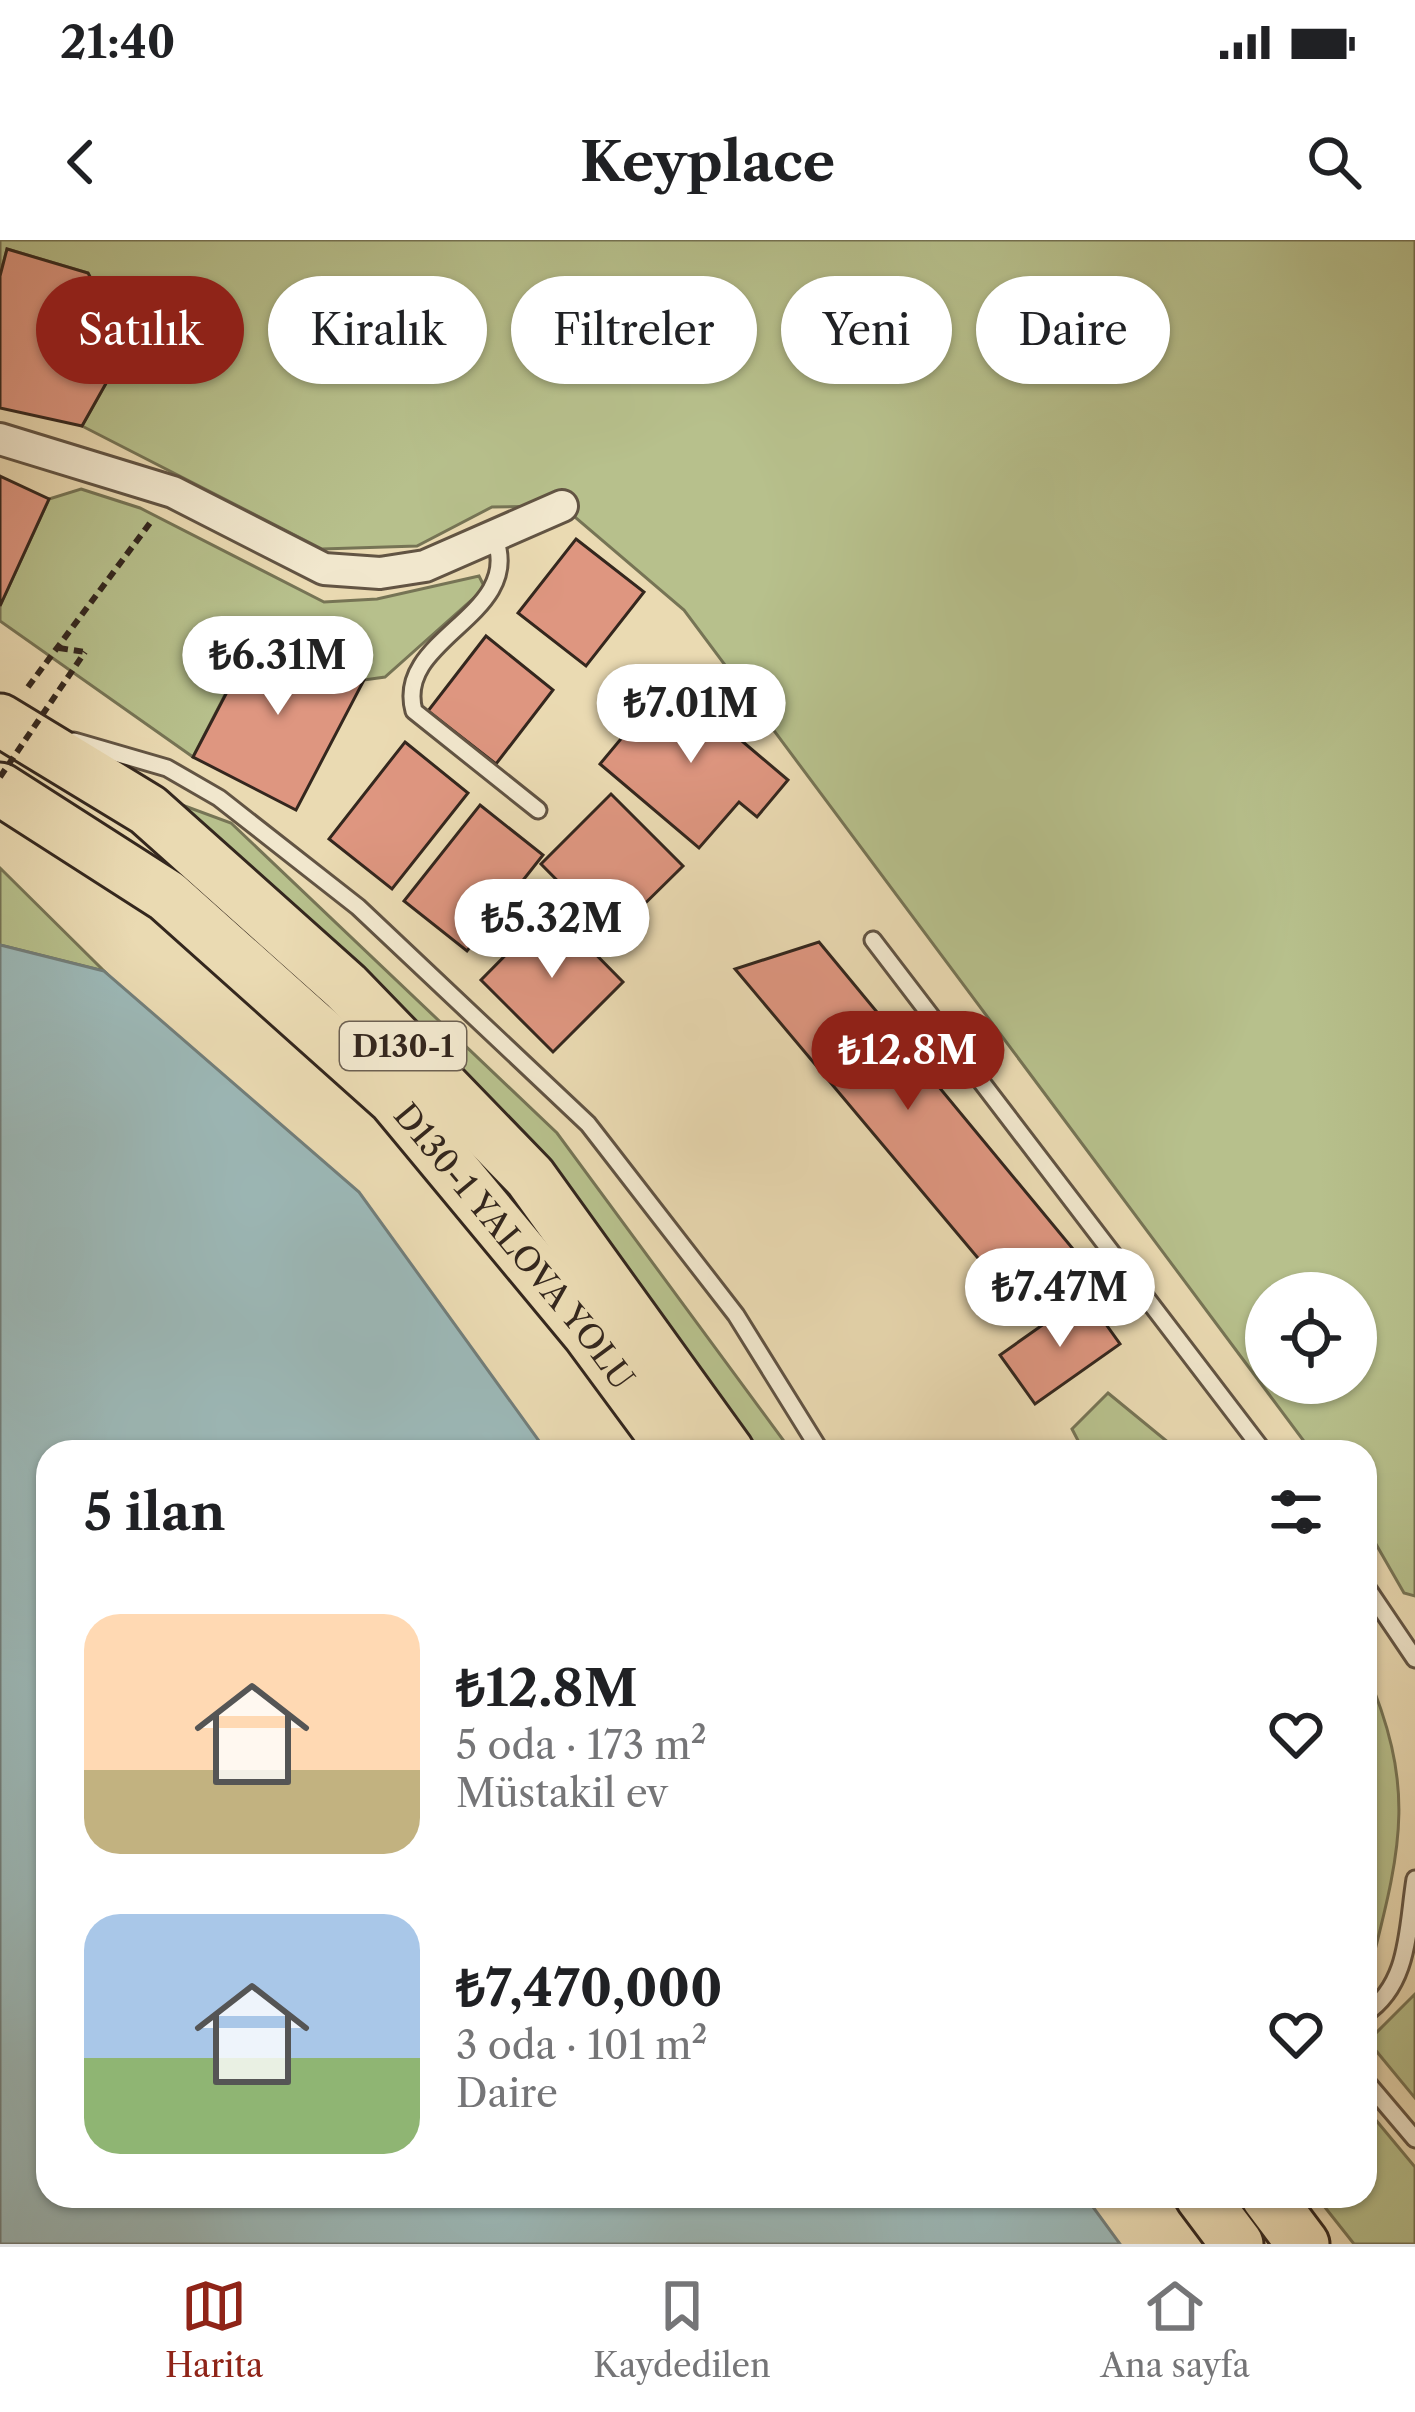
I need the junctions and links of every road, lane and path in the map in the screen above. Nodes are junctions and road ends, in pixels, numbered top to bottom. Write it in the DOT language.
graph roads {
  1 [pos="0,439"];
  2 [pos="173,492"];
  3 [pos="562,506"];
  4 [pos="496,539"];
  5 [pos="58,647"];
  6 [pos="1,720"];
  7 [pos="0,777"];
  8 [pos="0,789"];
  9 [pos="538,810"];
  10 [pos="873,940"];
  11 [pos="667,1440"];
  12 [pos="719,1440"];
  13 [pos="814,1440"];
  14 [pos="1255,1440"];
  15 [pos="1377,1604"];
  16 [pos="1415,1659"];
  17 [pos="1415,1879"];
  18 [pos="1377,2006"];
  19 [pos="1377,2094"];
  20 [pos="1415,2139"];
  21 [pos="1211,2208"];
  22 [pos="1277,2208"];
  23 [pos="1237,2244"];
  24 [pos="1303,2244"];
  1 -- 2 [label="street"];
  2 -- 4 [label="street"];
  2 -- 5 [label="path"];
  3 -- 4 [label="street"];
  4 -- 9 [label="lane"];
  5 -- 6 [label="path"];
  5 -- 7 [label="path, bridge"];
  6 -- 12 [label="highway, D130-1"];
  6 -- 13 [label="lane"];
  8 -- 11 [label="highway, D130-1 YALOVA YOLU / D130-1"];
  10 -- 14 [label="lane"];
  15 -- 16 [label="lane"];
  17 -- 18 [label="lane"];
  19 -- 20 [label="lane"];
  21 -- 23 [label="highway"];
  22 -- 24 [label="highway"];
}
